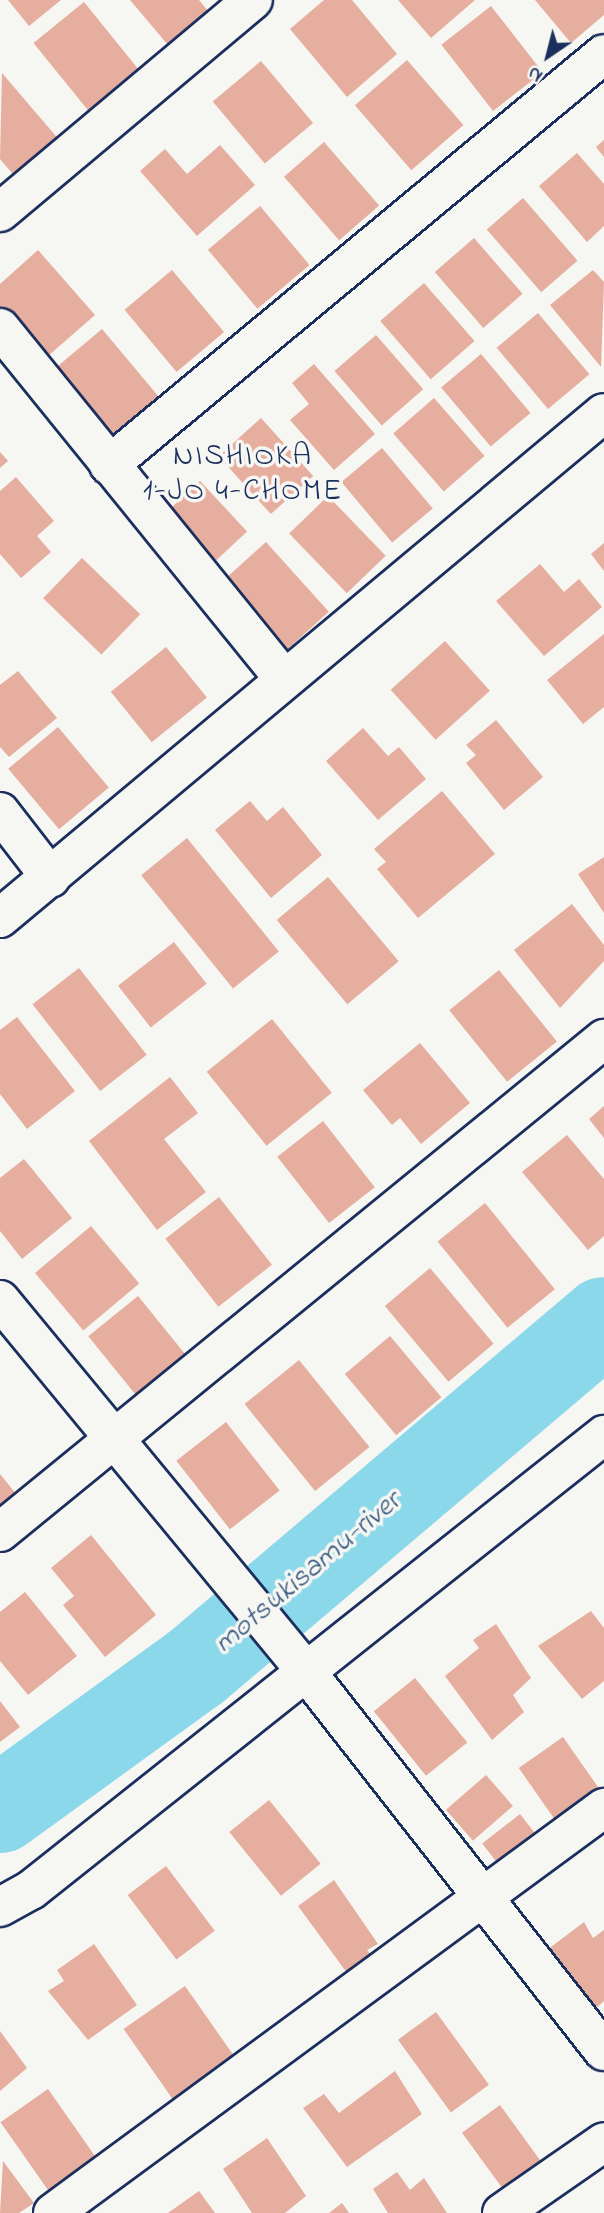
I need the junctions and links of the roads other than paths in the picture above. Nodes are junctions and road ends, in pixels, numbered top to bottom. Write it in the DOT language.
graph roads {
  1 [pos="253,0"];
  2 [pos="604,54"];
  3 [pos="0,212"];
  4 [pos="0,328"];
  5 [pos="604,413"];
  6 [pos="109,465"];
  7 [pos="284,680"];
  8 [pos="0,812"];
  9 [pos="51,878"];
  10 [pos="0,918"];
  11 [pos="604,1039"];
  12 [pos="0,1300"];
  13 [pos="604,1435"];
  14 [pos="113,1440"];
  15 [pos="0,1532"];
  16 [pos="301,1666"];
  17 [pos="604,1808"];
  18 [pos="485,1899"];
  19 [pos="0,1907"];
  20 [pos="604,2051"];
  21 [pos="604,2142"];
  22 [pos="53,2213"];
  23 [pos="502,2213"];
  1 -- 3 [label="street"];
  2 -- 6 [label="street"];
  4 -- 6 [label="street"];
  5 -- 7 [label="street"];
  6 -- 7 [label="street"];
  7 -- 9 [label="street"];
  8 -- 9 [label="street"];
  9 -- 10 [label="street"];
  11 -- 14 [label="street"];
  12 -- 14 [label="street"];
  13 -- 16 [label="street"];
  14 -- 15 [label="street"];
  14 -- 16 [label="street"];
  16 -- 18 [label="street"];
  16 -- 19 [label="street"];
  17 -- 18 [label="street"];
  18 -- 20 [label="street"];
  18 -- 22 [label="street"];
  21 -- 23 [label="street"];
}
